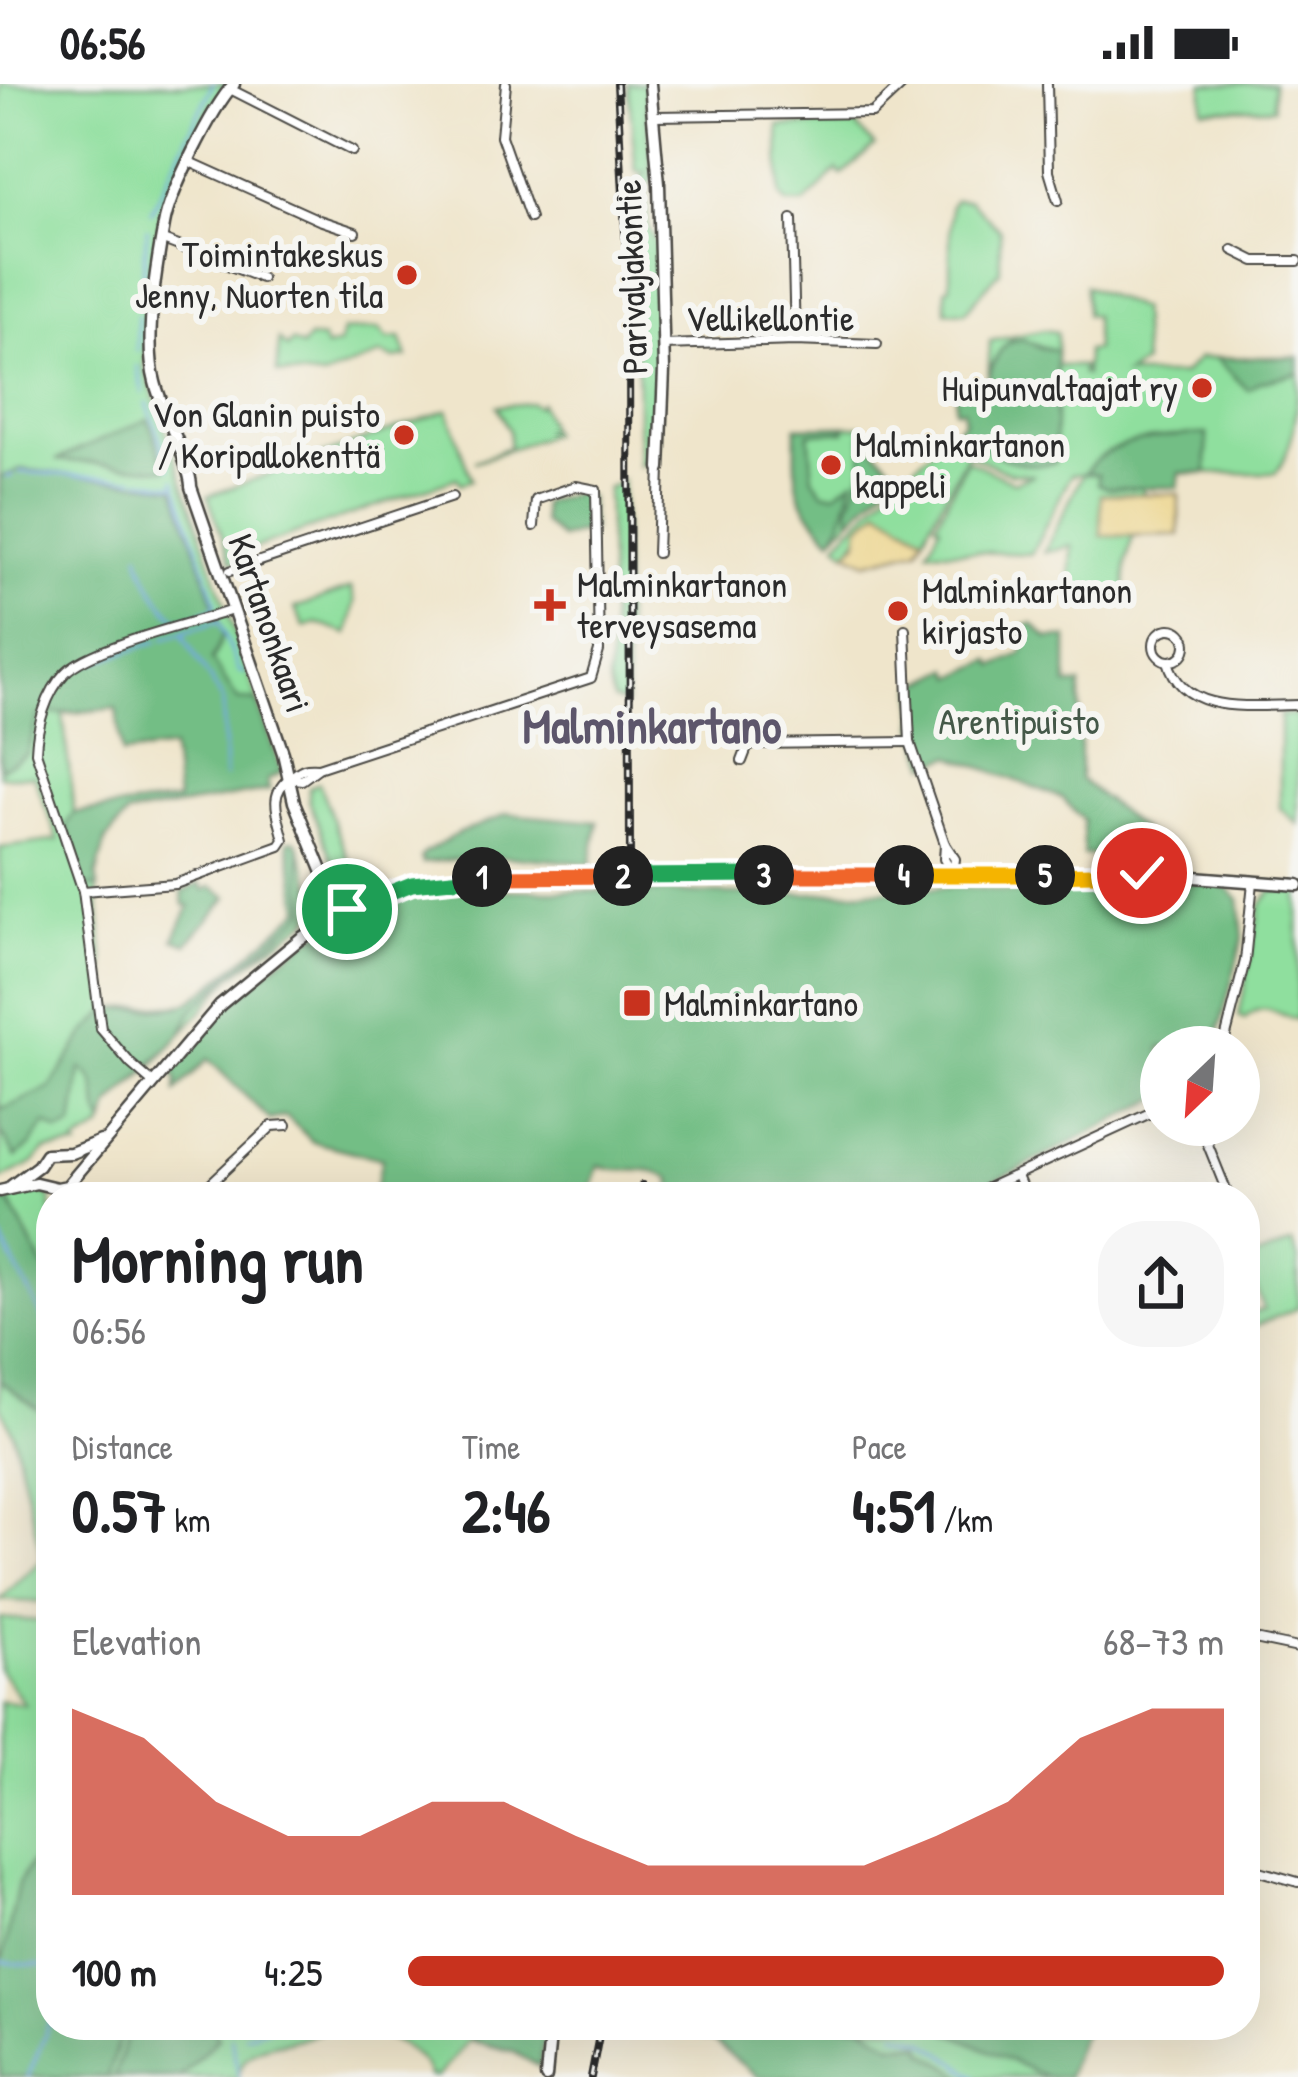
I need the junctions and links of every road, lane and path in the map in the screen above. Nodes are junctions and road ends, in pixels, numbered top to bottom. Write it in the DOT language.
graph roads {
  1 [pos="506,84"];
  2 [pos="650,84"];
  3 [pos="903,84"];
  4 [pos="1047,84"];
  5 [pos="231,86"];
  6 [pos="656,116"];
  7 [pos="352,151"];
  8 [pos="190,162"];
  9 [pos="1058,201"];
  10 [pos="530,218"];
  11 [pos="792,219"];
  12 [pos="355,232"];
  13 [pos="163,239"];
  14 [pos="1234,250"];
  15 [pos="1298,261"];
  16 [pos="261,278"];
  17 [pos="794,341"];
  18 [pos="877,344"];
  19 [pos="663,345"];
  20 [pos="660,468"];
  21 [pos="452,497"];
  22 [pos="534,526"];
  23 [pos="657,553"];
  24 [pos="230,571"];
  25 [pos="234,610"];
  26 [pos="905,629"];
  27 [pos="1168,662"];
  28 [pos="1298,705"];
  29 [pos="910,742"];
  30 [pos="742,760"];
  31 [pos="290,778"];
  32 [pos="953,875"];
  33 [pos="1254,880"];
  34 [pos="1298,885"];
  35 [pos="83,891"];
  36 [pos="341,912"];
  37 [pos="1229,1026"];
  38 [pos="153,1083"];
  39 [pos="1140,1118"];
  40 [pos="287,1125"];
  41 [pos="102,1141"];
  42 [pos="1208,1146"];
  43 [pos="66,1153"];
  44 [pos="38,1166"];
  45 [pos="75,1171"];
  46 [pos="1017,1176"];
  47 [pos="45,1182"];
  48 [pos="70,1182"];
  49 [pos="212,1182"];
  50 [pos="1003,1182"];
  51 [pos="1020,1182"];
  52 [pos="1223,1182"];
  53 [pos="36,1188"];
  54 [pos="4,1189"];
  55 [pos="1260,1640"];
  56 [pos="1298,1648"];
  57 [pos="1260,1871"];
  58 [pos="1298,1882"];
  59 [pos="550,2040"];
  60 [pos="546,2077"];
  1 -- 10 [label="street"];
  2 -- 6 [label="main road, Parivaljakontie"];
  3 -- 6 [label="street"];
  4 -- 9 [label="street"];
  5 -- 7 [label="street"];
  5 -- 8 [label="main road, Kartanonkaari"];
  6 -- 19 [label="main road, Parivaljakontie"];
  8 -- 12 [label="street"];
  8 -- 13 [label="main road, Kartanonkaari"];
  11 -- 17 [label="street"];
  13 -- 16 [label="street"];
  13 -- 25 [label="main road, Kartanonkaari"];
  14 -- 15 [label="street"];
  17 -- 18 [label="street, Vellikellontie"];
  17 -- 19 [label="street, Vellikellontie"];
  19 -- 20 [label="main road, Parivaljakontie"];
  20 -- 23 [label="street"];
  21 -- 24 [label="street"];
  22 -- 31 [label="street"];
  25 -- 31 [label="main road, Kartanonkaari"];
  25 -- 35 [label="street"];
  26 -- 29 [label="street"];
  27 -- 27 [label="street"];
  27 -- 28 [label="street"];
  29 -- 30 [label="street"];
  29 -- 32 [label="street"];
  31 -- 35 [label="street"];
  31 -- 36 [label="main road, Kartanonkaari"];
  32 -- 33 [label="main road"];
  32 -- 36 [label="main road"];
  33 -- 34 [label="main road"];
  33 -- 37 [label="street"];
  35 -- 38 [label="street"];
  36 -- 38 [label="main road"];
  38 -- 41 [label="main road"];
  39 -- 46 [label="street"];
  40 -- 49 [label="street"];
  41 -- 43 [label="main road"];
  41 -- 45 [label="main road"];
  42 -- 52 [label="street"];
  43 -- 44 [label="main road"];
  43 -- 45 [label="main road"];
  44 -- 47 [label="main road"];
  44 -- 54 [label="main road"];
  45 -- 48 [label="main road"];
  46 -- 50 [label="street"];
  46 -- 51 [label="street"];
  53 -- 54 [label="main road"];
  55 -- 56 [label="street"];
  57 -- 58 [label="street"];
  59 -- 60 [label="main road"];
}
